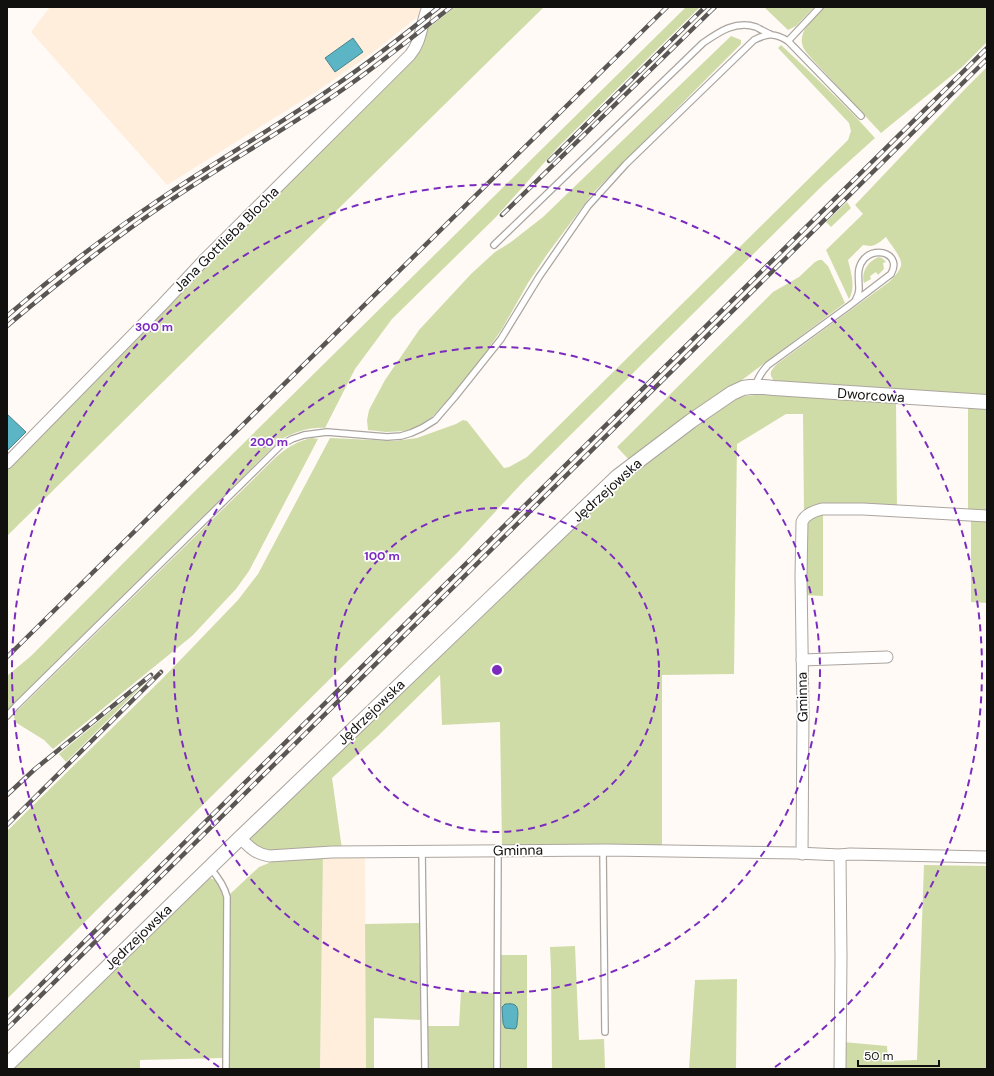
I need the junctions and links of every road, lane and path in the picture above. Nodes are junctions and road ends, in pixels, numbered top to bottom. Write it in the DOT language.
graph roads {
  1 [pos="428,7"];
  2 [pos="820,7"];
  3 [pos="770,34"];
  4 [pos="788,41"];
  5 [pos="861,116"];
  6 [pos="494,245"];
  7 [pos="855,301"];
  8 [pos="755,386"];
  9 [pos="987,402"];
  10 [pos="7,463"];
  11 [pos="987,516"];
  12 [pos="888,658"];
  13 [pos="802,660"];
  14 [pos="7,716"];
  15 [pos="240,838"];
  16 [pos="603,850"];
  17 [pos="422,851"];
  18 [pos="498,851"];
  19 [pos="802,854"];
  20 [pos="840,855"];
  21 [pos="987,857"];
  22 [pos="209,867"];
  23 [pos="605,1032"];
  24 [pos="7,1065"];
  25 [pos="226,1069"];
  26 [pos="424,1069"];
  27 [pos="497,1069"];
  28 [pos="840,1069"];
  1 -- 10 [label="street, Jana Gottlieba Blocha"];
  2 -- 4 [label="lane"];
  3 -- 4 [label="lane"];
  3 -- 6 [label="lane"];
  3 -- 14 [label="lane"];
  4 -- 5 [label="lane"];
  7 -- 7 [label="lane"];
  7 -- 8 [label="lane"];
  8 -- 9 [label="street, Dworcowa"];
  8 -- 15 [label="street, Jędrzejowska"];
  11 -- 13 [label="street, Gminna"];
  12 -- 13 [label="street, Gminna"];
  13 -- 19 [label="street, Gminna"];
  15 -- 17 [label="street, Gminna"];
  15 -- 22 [label="street, Jędrzejowska"];
  16 -- 18 [label="street, Gminna"];
  16 -- 19 [label="street, Gminna"];
  16 -- 23 [label="lane"];
  17 -- 18 [label="street, Gminna"];
  17 -- 26 [label="lane"];
  18 -- 27 [label="lane"];
  19 -- 20 [label="street, Gminna"];
  20 -- 21 [label="street, Gminna"];
  20 -- 28 [label="street"];
  22 -- 24 [label="street, Jędrzejowska"];
  22 -- 25 [label="lane"];
}
